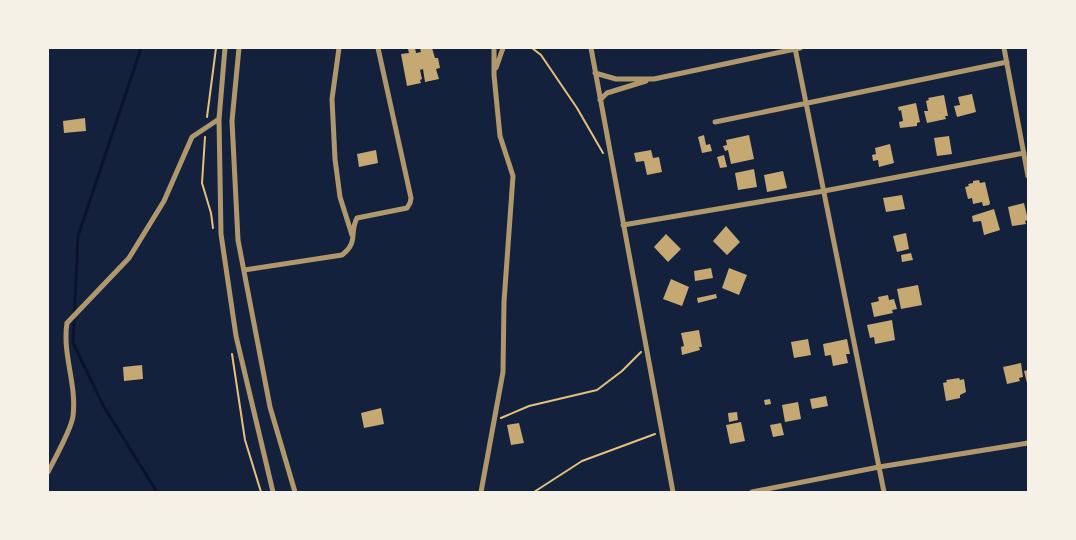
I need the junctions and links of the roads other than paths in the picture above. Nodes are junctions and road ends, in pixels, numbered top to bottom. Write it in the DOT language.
graph roads {
  1 [pos="225,48"];
  2 [pos="239,48"];
  3 [pos="339,48"];
  4 [pos="378,48"];
  5 [pos="494,48"];
  6 [pos="503,48"];
  7 [pos="591,48"];
  8 [pos="796,48"];
  9 [pos="1004,48"];
  10 [pos="1007,62"];
  11 [pos="595,73"];
  12 [pos="494,75"];
  13 [pos="654,79"];
  14 [pos="600,100"];
  15 [pos="806,103"];
  16 [pos="219,119"];
  17 [pos="715,122"];
  18 [pos="1024,153"];
  19 [pos="1028,176"];
  20 [pos="824,191"];
  21 [pos="623,225"];
  22 [pos="354,241"];
  23 [pos="244,270"];
  24 [pos="1028,443"];
  25 [pos="879,467"];
  26 [pos="48,472"];
  27 [pos="273,492"];
  28 [pos="294,492"];
  29 [pos="481,492"];
  30 [pos="673,492"];
  31 [pos="752,492"];
  32 [pos="884,492"];
  1 -- 16 [label="street"];
  2 -- 23 [label="street"];
  3 -- 22 [label="street"];
  4 -- 22 [label="street"];
  5 -- 12 [label="street"];
  6 -- 12 [label="street"];
  7 -- 11 [label="street"];
  8 -- 13 [label="street"];
  8 -- 15 [label="street"];
  9 -- 10 [label="street"];
  10 -- 15 [label="street"];
  10 -- 18 [label="street"];
  11 -- 13 [label="street"];
  11 -- 14 [label="street"];
  12 -- 29 [label="street"];
  13 -- 14 [label="street"];
  14 -- 21 [label="street"];
  15 -- 17 [label="street"];
  15 -- 20 [label="street"];
  16 -- 26 [label="street"];
  16 -- 27 [label="street"];
  18 -- 19 [label="street"];
  18 -- 20 [label="street"];
  20 -- 21 [label="street"];
  20 -- 25 [label="street"];
  21 -- 30 [label="street"];
  22 -- 23 [label="street"];
  23 -- 28 [label="street"];
  24 -- 25 [label="street"];
  25 -- 31 [label="street"];
  25 -- 32 [label="street"];
}
